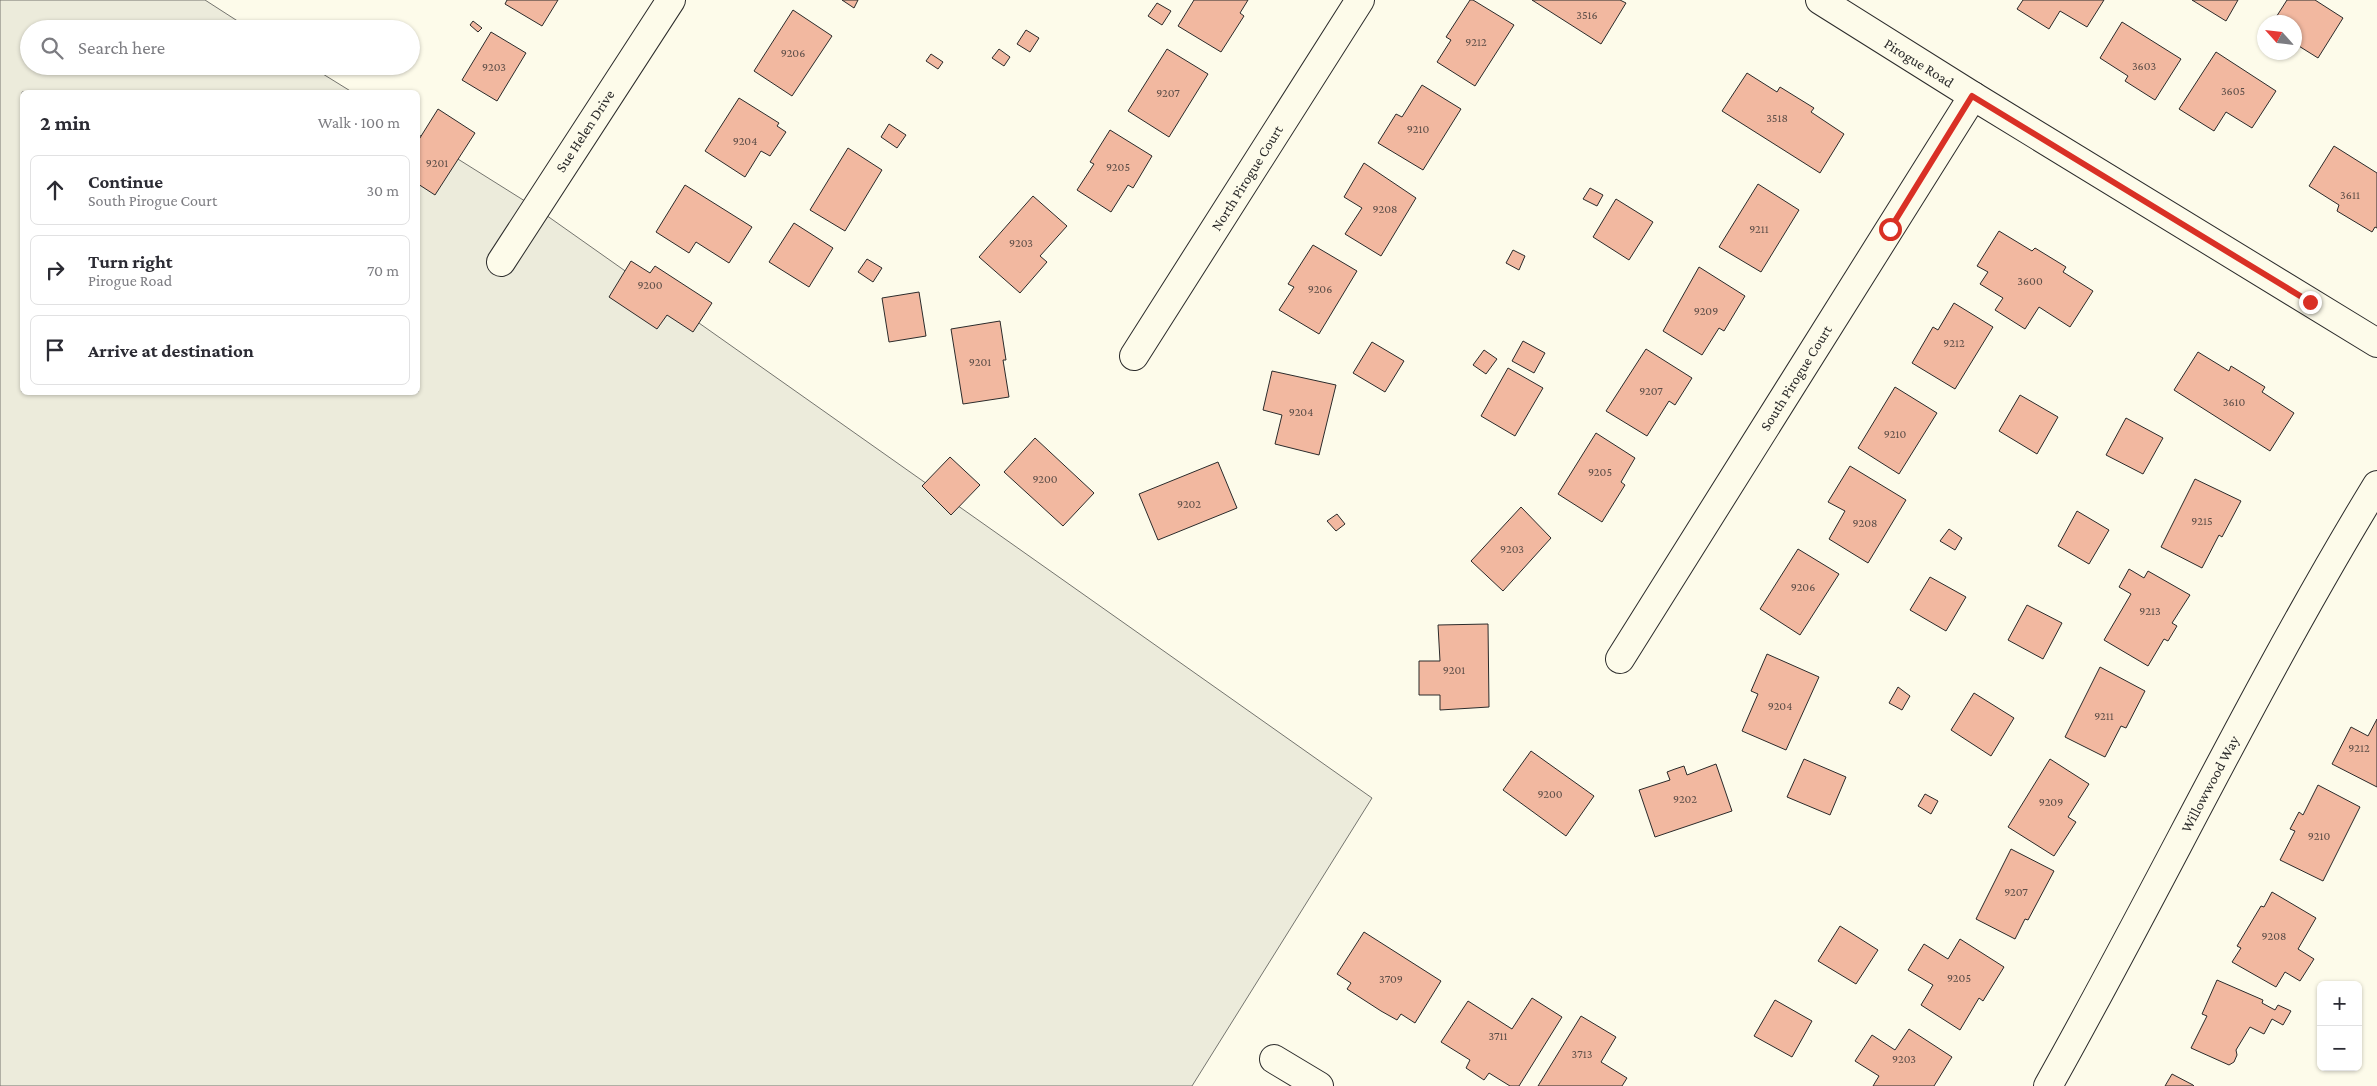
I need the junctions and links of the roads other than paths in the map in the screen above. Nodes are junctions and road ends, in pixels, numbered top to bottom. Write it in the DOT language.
graph roads {
  1 [pos="670,0"];
  2 [pos="1360,0"];
  3 [pos="1820,0"];
  4 [pos="1972,96"];
  5 [pos="501,262"];
  6 [pos="2377,343"];
  7 [pos="1134,356"];
  8 [pos="2377,485"];
  9 [pos="1620,660"];
  10 [pos="1274,1059"];
  11 [pos="1319,1086"];
  12 [pos="2048,1086"];
  1 -- 5 [label="street, Sue Helen Drive"];
  2 -- 7 [label="street, North Pirogue Court"];
  3 -- 4 [label="street, Pirogue Road"];
  4 -- 6 [label="street, Pirogue Road"];
  4 -- 9 [label="street, South Pirogue Court"];
  8 -- 12 [label="street, Willowwood Way"];
  10 -- 11 [label="street"];
}
